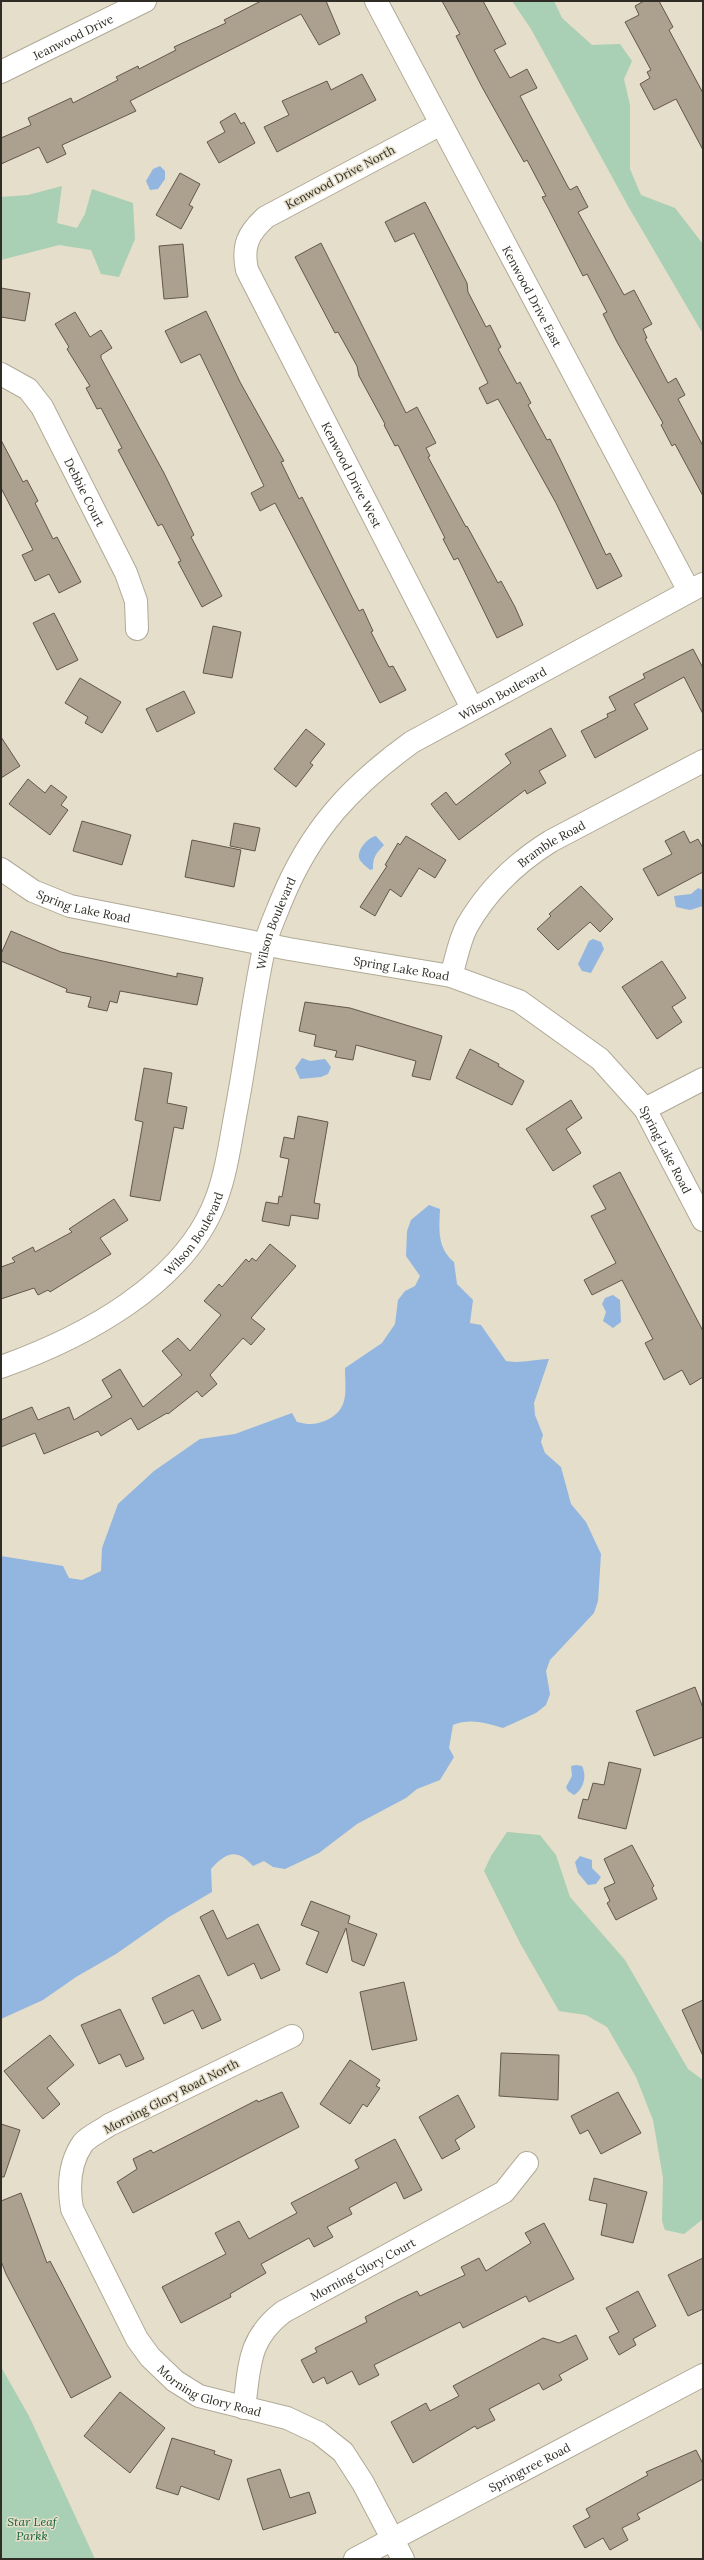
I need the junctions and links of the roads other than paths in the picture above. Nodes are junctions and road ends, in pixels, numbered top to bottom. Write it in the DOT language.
graph roads {
  1 [pos="145,1"];
  2 [pos="376,1"];
  3 [pos="1,72"];
  4 [pos="441,124"];
  5 [pos="248,240"];
  6 [pos="1,374"];
  7 [pos="696,588"];
  8 [pos="137,629"];
  9 [pos="472,708"];
  10 [pos="703,761"];
  11 [pos="1,869"];
  12 [pos="266,944"];
  13 [pos="451,976"];
  14 [pos="703,1079"];
  15 [pos="645,1109"];
  16 [pos="703,1220"];
  17 [pos="1,1367"];
  18 [pos="292,2036"];
  19 [pos="527,2163"];
  20 [pos="70,2175"];
  21 [pos="703,2375"];
  22 [pos="244,2408"];
  23 [pos="394,2538"];
  24 [pos="355,2559"];
  25 [pos="403,2559"];
  1 -- 3 [label="street, Jeanwood Drive"];
  2 -- 4 [label="street, Kenwood Drive East"];
  4 -- 5 [label="street, Kenwood Drive North"];
  4 -- 7 [label="street, Kenwood Drive East"];
  5 -- 9 [label="street, Kenwood Drive West"];
  6 -- 8 [label="street, Debbie Court"];
  7 -- 9 [label="street, Wilson Boulevard"];
  9 -- 12 [label="street, Wilson Boulevard"];
  10 -- 13 [label="street, Bramble Road"];
  11 -- 12 [label="street, Spring Lake Road"];
  12 -- 13 [label="street, Spring Lake Road"];
  12 -- 17 [label="street, Wilson Boulevard"];
  13 -- 15 [label="street, Spring Lake Road"];
  14 -- 15 [label="street"];
  15 -- 16 [label="street, Spring Lake Road"];
  18 -- 20 [label="street, Morning Glory Road North"];
  19 -- 22 [label="street, Morning Glory Court"];
  20 -- 22 [label="street, Morning Glory Road"];
  21 -- 23 [label="street, Springtree Road"];
  22 -- 23 [label="street, Morning Glory Road"];
  23 -- 24 [label="street, Springtree Road"];
  23 -- 25 [label="street, Morning Glory Road"];
}
